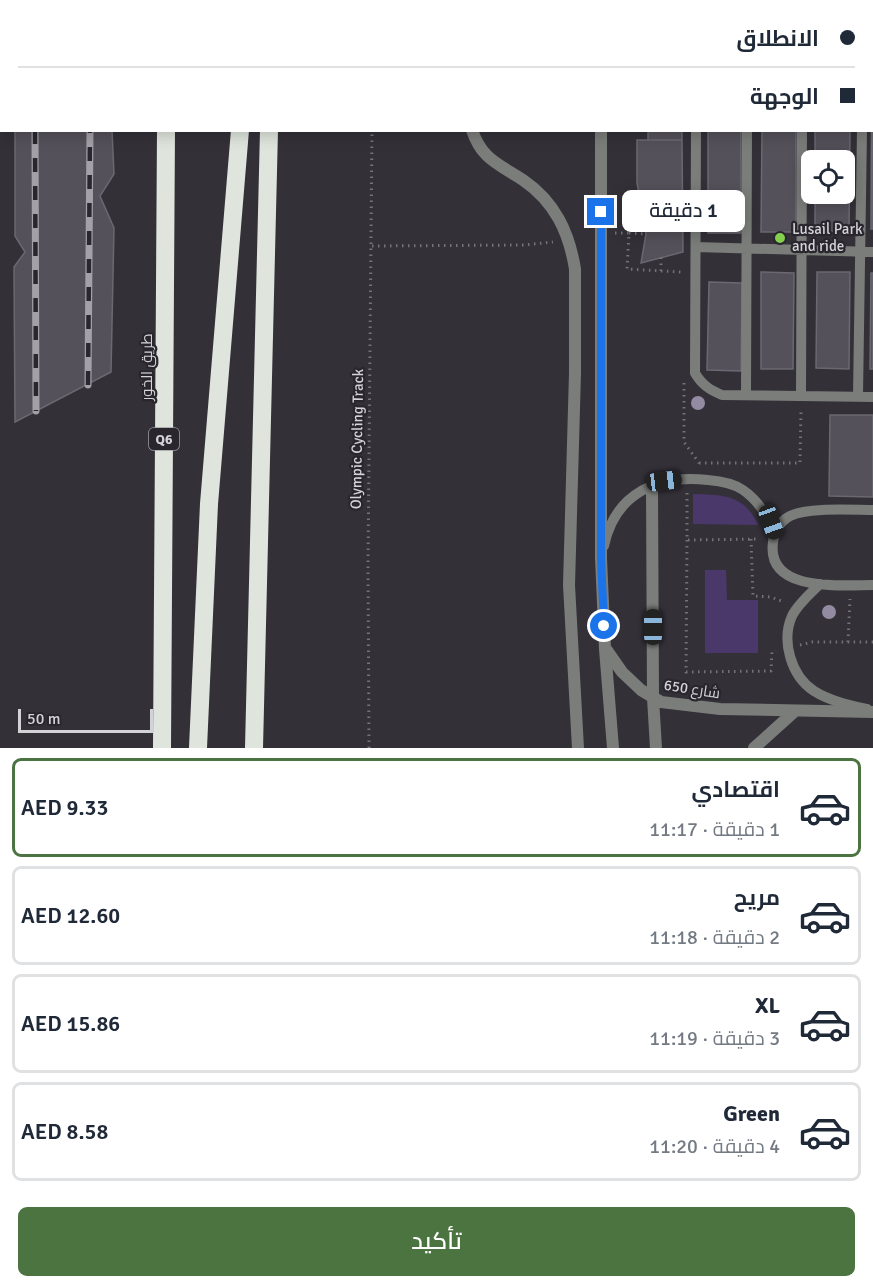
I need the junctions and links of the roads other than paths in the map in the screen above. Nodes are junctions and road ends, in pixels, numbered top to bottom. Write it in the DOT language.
graph roads {
  1 [pos="166,132"];
  2 [pos="240,132"];
  3 [pos="269,132"];
  4 [pos="473,132"];
  5 [pos="601,132"];
  6 [pos="696,132"];
  7 [pos="747,132"];
  8 [pos="802,132"];
  9 [pos="862,132"];
  10 [pos="696,247"];
  11 [pos="747,248"];
  12 [pos="802,250"];
  13 [pos="859,252"];
  14 [pos="873,252"];
  15 [pos="746,395"];
  16 [pos="801,396"];
  17 [pos="858,396"];
  18 [pos="873,397"];
  19 [pos="652,485"];
  20 [pos="873,510"];
  21 [pos="775,534"];
  22 [pos="601,558"];
  23 [pos="820,584"];
  24 [pos="873,585"];
  25 [pos="605,649"];
  26 [pos="653,698"];
  27 [pos="795,711"];
  28 [pos="873,711"];
  29 [pos="162,748"];
  30 [pos="198,748"];
  31 [pos="254,748"];
  32 [pos="578,748"];
  33 [pos="613,748"];
  34 [pos="656,748"];
  35 [pos="754,748"];
  1 -- 29 [label="highway, طريق الخور / Q6"];
  2 -- 30 [label="highway"];
  3 -- 31 [label="highway"];
  4 -- 32 [label="street"];
  5 -- 22 [label="street"];
  6 -- 10 [label="lane"];
  7 -- 11 [label="lane"];
  8 -- 12 [label="lane"];
  9 -- 13 [label="lane"];
  10 -- 11 [label="lane"];
  10 -- 15 [label="lane"];
  11 -- 12 [label="lane"];
  11 -- 15 [label="lane"];
  12 -- 13 [label="lane"];
  12 -- 16 [label="lane"];
  13 -- 14 [label="lane"];
  13 -- 17 [label="lane"];
  15 -- 16 [label="lane"];
  16 -- 17 [label="lane"];
  17 -- 18 [label="lane"];
  19 -- 21 [label="lane"];
  19 -- 22 [label="lane"];
  19 -- 26 [label="street"];
  20 -- 21 [label="lane"];
  21 -- 23 [label="lane"];
  22 -- 25 [label="street"];
  23 -- 24 [label="lane"];
  23 -- 28 [label="lane"];
  25 -- 26 [label="street, شارع 650"];
  25 -- 33 [label="street"];
  26 -- 27 [label="street, شارع 650"];
  26 -- 34 [label="street"];
  27 -- 28 [label="street, شارع 650"];
  27 -- 35 [label="street"];
}
